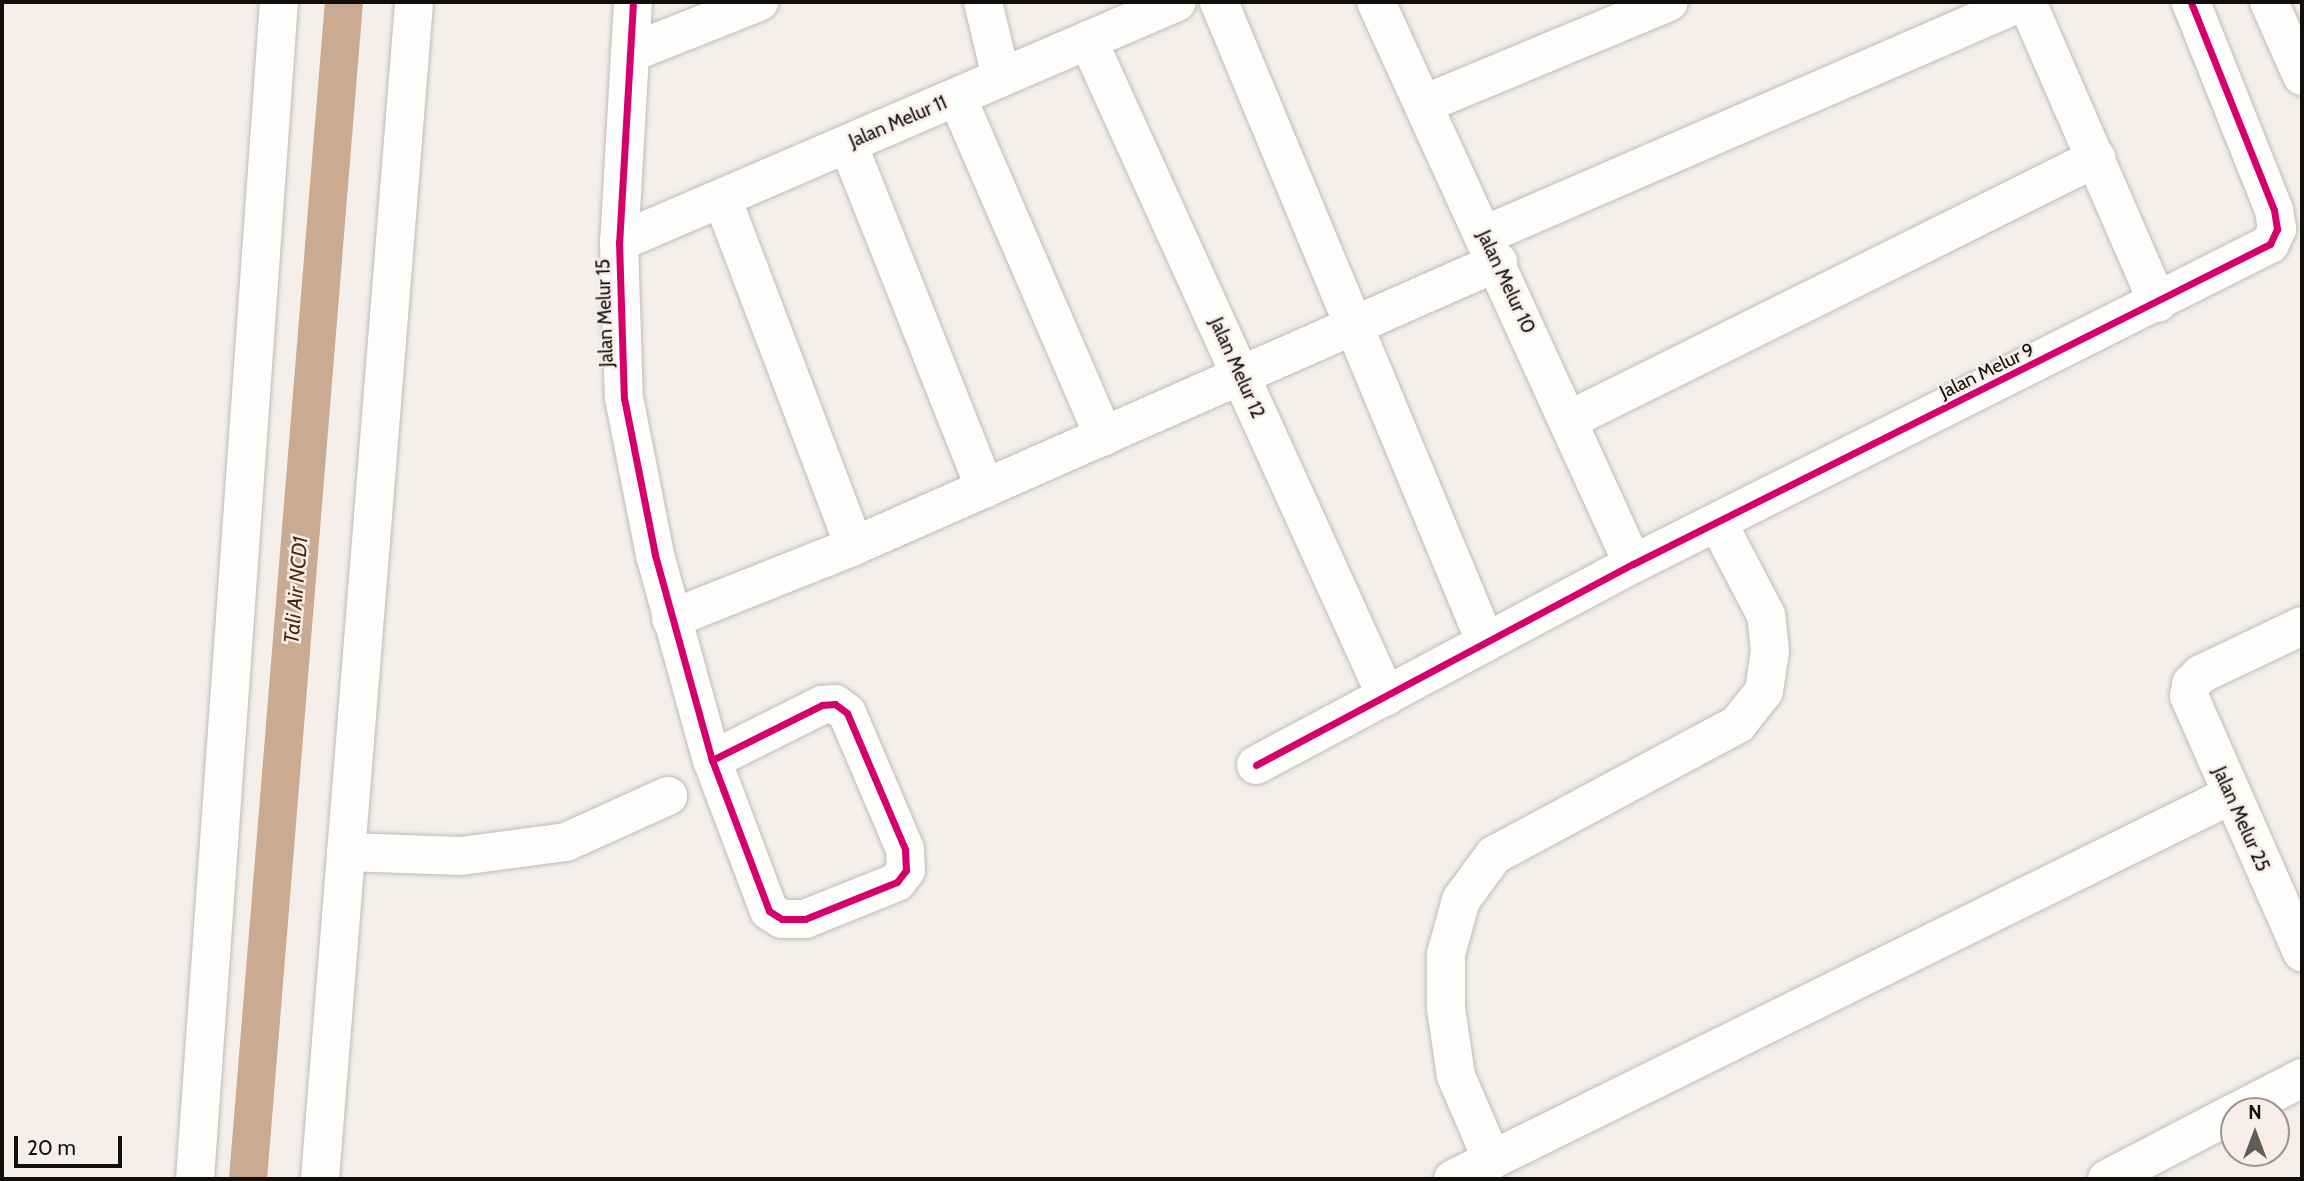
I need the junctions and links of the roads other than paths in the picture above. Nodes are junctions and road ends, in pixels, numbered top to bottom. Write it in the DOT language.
graph roads {
  1 [pos="279,2"];
  2 [pos="415,2"];
  3 [pos="633,2"];
  4 [pos="760,2"];
  5 [pos="983,2"];
  6 [pos="1177,2"];
  7 [pos="1219,2"];
  8 [pos="1376,2"];
  9 [pos="1669,2"];
  10 [pos="2022,2"];
  11 [pos="2027,2"];
  12 [pos="2190,2"];
  13 [pos="2269,2"];
  14 [pos="1088,40"];
  15 [pos="630,53"];
  16 [pos="2302,76"];
  17 [pos="1002,78"];
  18 [pos="957,97"];
  19 [pos="1424,104"];
  20 [pos="848,144"];
  21 [pos="2095,158"];
  22 [pos="722,198"];
  23 [pos="619,242"];
  24 [pos="1491,248"];
  25 [pos="2158,303"];
  26 [pos="1354,325"];
  27 [pos="1241,376"];
  28 [pos="1569,420"];
  29 [pos="1104,436"];
  30 [pos="985,489"];
  31 [pos="1718,523"];
  32 [pos="854,546"];
  33 [pos="1633,564"];
  34 [pos="671,619"];
  35 [pos="2302,626"];
  36 [pos="1486,643"];
  37 [pos="1386,696"];
  38 [pos="712,760"];
  39 [pos="1256,765"];
  40 [pos="668,796"];
  41 [pos="2230,796"];
  42 [pos="346,852"];
  43 [pos="2302,951"];
  44 [pos="2302,1078"];
  45 [pos="2265,1097"];
  46 [pos="2220,1120"];
  47 [pos="1492,1160"];
  48 [pos="195,1179"];
  49 [pos="320,1179"];
  50 [pos="1453,1179"];
  51 [pos="2107,1179"];
  1 -- 48 [label="street"];
  2 -- 42 [label="street"];
  3 -- 15 [label="street, Jalan Melur 15"];
  4 -- 15 [label="street"];
  5 -- 17 [label="street"];
  6 -- 14 [label="street, Jalan Melur 11"];
  7 -- 26 [label="street"];
  8 -- 19 [label="street, Jalan Melur 10"];
  9 -- 19 [label="street"];
  10 -- 24 [label="street"];
  11 -- 21 [label="street"];
  12 -- 25 [label="street, Jalan Melur 9"];
  13 -- 16 [label="street"];
  14 -- 17 [label="street, Jalan Melur 11"];
  14 -- 27 [label="street, Jalan Melur 12"];
  15 -- 23 [label="street, Jalan Melur 15"];
  17 -- 18 [label="street, Jalan Melur 11"];
  18 -- 20 [label="street, Jalan Melur 11"];
  18 -- 29 [label="street"];
  19 -- 24 [label="street, Jalan Melur 10"];
  20 -- 22 [label="street, Jalan Melur 11"];
  20 -- 30 [label="street"];
  21 -- 25 [label="street"];
  21 -- 28 [label="street"];
  22 -- 23 [label="street, Jalan Melur 11"];
  22 -- 32 [label="street"];
  23 -- 34 [label="street, Jalan Melur 15"];
  24 -- 26 [label="street"];
  24 -- 28 [label="street, Jalan Melur 10"];
  25 -- 31 [label="street, Jalan Melur 9"];
  26 -- 27 [label="street"];
  26 -- 36 [label="street"];
  27 -- 29 [label="street"];
  27 -- 37 [label="street, Jalan Melur 12"];
  28 -- 33 [label="street, Jalan Melur 10"];
  29 -- 30 [label="street"];
  30 -- 32 [label="street"];
  31 -- 33 [label="street, Jalan Melur 9"];
  31 -- 47 [label="street"];
  32 -- 34 [label="street"];
  33 -- 36 [label="street, Jalan Melur 9"];
  34 -- 38 [label="street, Jalan Melur 15"];
  35 -- 41 [label="street, Jalan Melur 25"];
  36 -- 37 [label="street, Jalan Melur 9"];
  37 -- 39 [label="street, Jalan Melur 9"];
  38 -- 38 [label="street, Jalan Melur 15"];
  40 -- 42 [label="street"];
  41 -- 43 [label="street, Jalan Melur 25"];
  41 -- 47 [label="street"];
  42 -- 49 [label="street"];
  44 -- 45 [label="street"];
  46 -- 51 [label="street"];
  47 -- 50 [label="street"];
}
